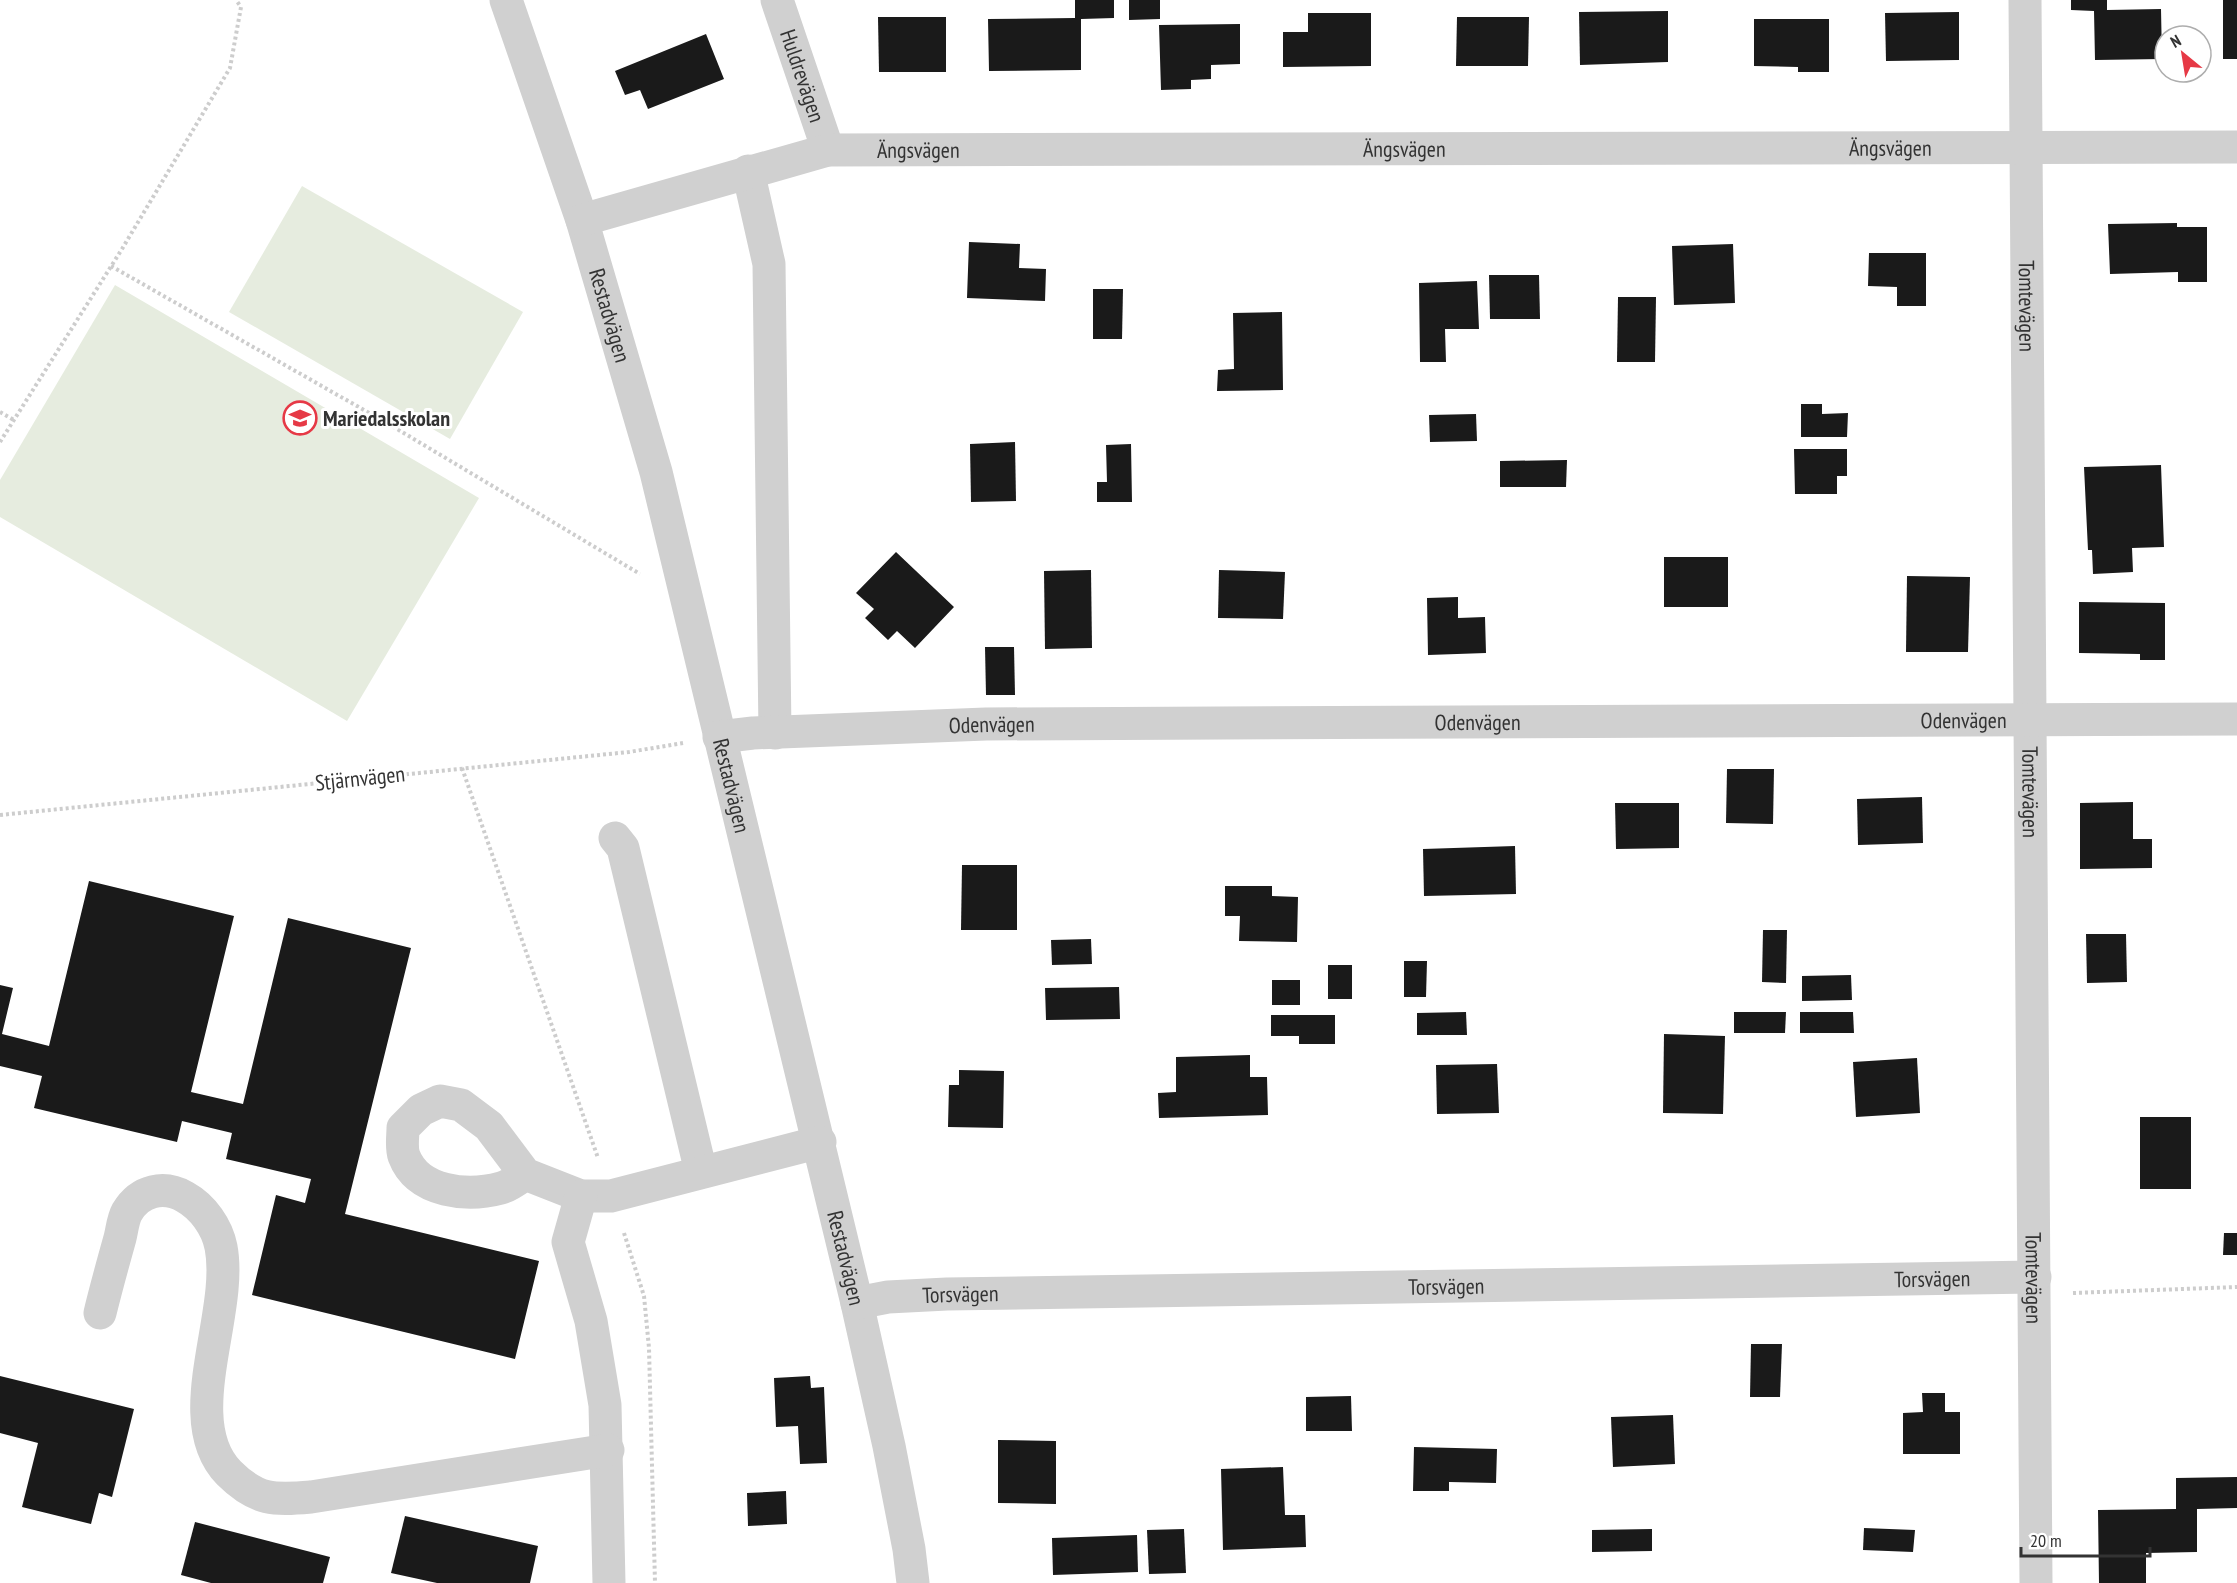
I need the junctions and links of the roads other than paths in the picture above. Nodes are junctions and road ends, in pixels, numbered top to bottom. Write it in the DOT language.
graph roads {
  1 [pos="506,0"];
  2 [pos="777,0"];
  3 [pos="2025,0"];
  4 [pos="2237,147"];
  5 [pos="2026,148"];
  6 [pos="828,150"];
  7 [pos="748,171"];
  8 [pos="582,220"];
  9 [pos="2237,719"];
  10 [pos="2030,721"];
  11 [pos="775,732"];
  12 [pos="719,737"];
  13 [pos="615,838"];
  14 [pos="820,1142"];
  15 [pos="701,1172"];
  16 [pos="525,1174"];
  17 [pos="581,1196"];
  18 [pos="2034,1286"];
  19 [pos="857,1303"];
  20 [pos="100,1313"];
  21 [pos="608,1450"];
  22 [pos="609,1583"];
  23 [pos="912,1583"];
  24 [pos="2036,1583"];
  1 -- 8 [label="street, Restadvägen"];
  2 -- 6 [label="street, Huldrevägen"];
  3 -- 5 [label="street, Tomtevägen"];
  4 -- 5 [label="street, Ängsvägen"];
  5 -- 6 [label="street, Ängsvägen"];
  5 -- 10 [label="street, Tomtevägen"];
  6 -- 7 [label="street, Ängsvägen"];
  7 -- 8 [label="street, Ängsvägen"];
  7 -- 11 [label="street"];
  8 -- 12 [label="street, Restadvägen"];
  9 -- 10 [label="street, Odenvägen"];
  10 -- 11 [label="street, Odenvägen"];
  10 -- 18 [label="street, Tomtevägen"];
  11 -- 12 [label="street, Odenvägen"];
  12 -- 14 [label="street, Restadvägen"];
  13 -- 15 [label="street"];
  14 -- 15 [label="street"];
  14 -- 19 [label="street, Restadvägen"];
  15 -- 17 [label="street"];
  16 -- 17 [label="street"];
  17 -- 21 [label="street"];
  18 -- 19 [label="street, Torsvägen"];
  18 -- 24 [label="street, Tomtevägen"];
  19 -- 23 [label="street, Restadvägen"];
  20 -- 21 [label="street"];
  21 -- 22 [label="street"];
}
